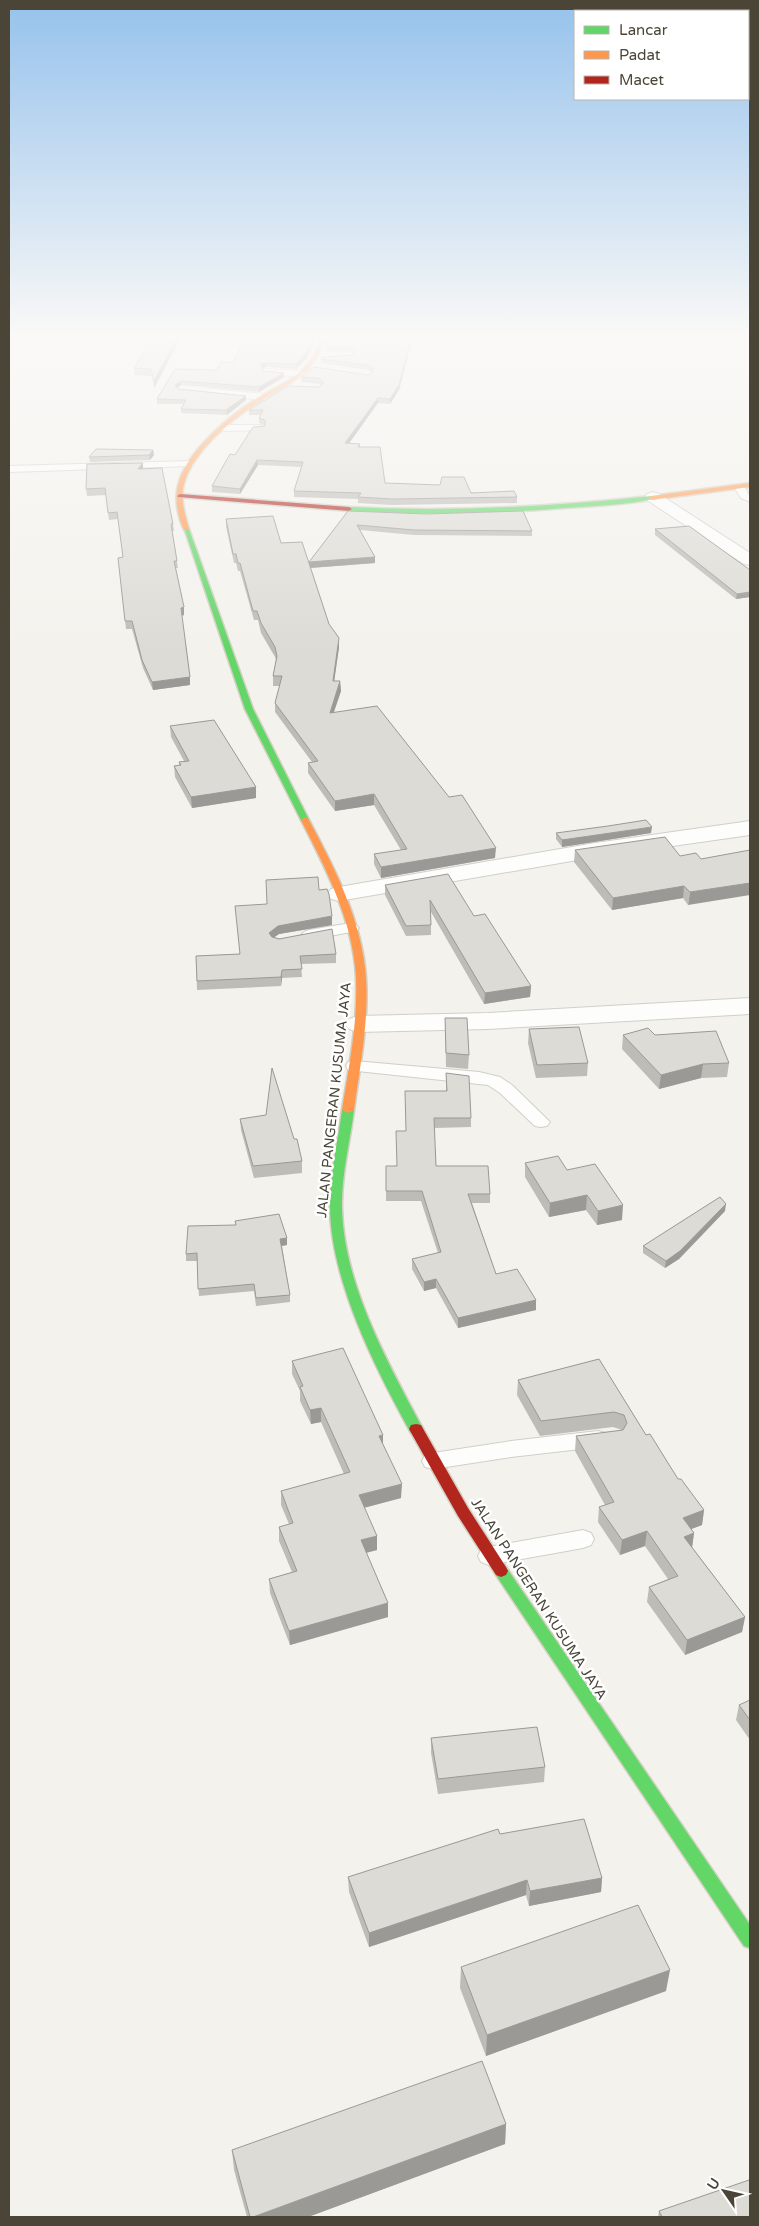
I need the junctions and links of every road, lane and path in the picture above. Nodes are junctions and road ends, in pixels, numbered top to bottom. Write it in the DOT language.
graph roads {
  1 [pos="212,440"];
  2 [pos="156,456"];
  3 [pos="192,461"];
  4 [pos="9,469"];
  5 [pos="744,486"];
  6 [pos="180,496"];
  7 [pos="653,497"];
  8 [pos="750,499"];
  9 [pos="750,560"];
  10 [pos="750,828"];
  11 [pos="339,894"];
  12 [pos="351,928"];
  13 [pos="297,938"];
  14 [pos="750,1006"];
  15 [pos="358,1024"];
  16 [pos="354,1066"];
  17 [pos="541,1122"];
  18 [pos="613,1437"];
  19 [pos="433,1461"];
  20 [pos="583,1540"];
  21 [pos="489,1556"];
  22 [pos="750,1940"];
  1 -- 3 [label="street, JALAN PANGERAN KUSUMA JAYA"];
  2 -- 3 [label="lane"];
  3 -- 4 [label="lane"];
  3 -- 6 [label="street, JALAN PANGERAN KUSUMA JAYA"];
  5 -- 7 [label="street"];
  5 -- 8 [label="lane"];
  6 -- 7 [label="street"];
  6 -- 11 [label="street, JALAN PANGERAN KUSUMA JAYA"];
  7 -- 9 [label="street"];
  10 -- 11 [label="street"];
  11 -- 12 [label="street, JALAN PANGERAN KUSUMA JAYA"];
  12 -- 13 [label="lane"];
  12 -- 15 [label="street, JALAN PANGERAN KUSUMA JAYA"];
  14 -- 15 [label="street"];
  15 -- 16 [label="street, JALAN PANGERAN KUSUMA JAYA"];
  16 -- 17 [label="lane"];
  16 -- 19 [label="street, JALAN PANGERAN KUSUMA JAYA"];
  18 -- 19 [label="lane"];
  19 -- 21 [label="street, JALAN PANGERAN KUSUMA JAYA"];
  20 -- 21 [label="lane"];
  21 -- 22 [label="street, JALAN PANGERAN KUSUMA JAYA"];
}
